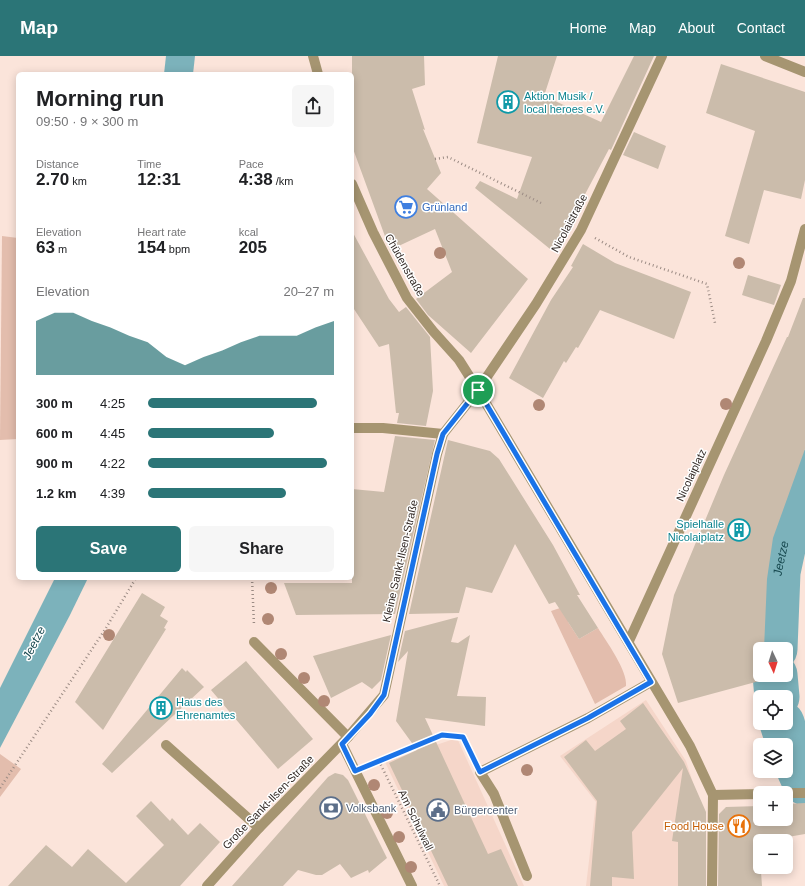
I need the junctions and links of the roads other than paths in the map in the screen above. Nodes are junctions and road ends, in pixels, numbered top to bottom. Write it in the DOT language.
graph roads {
  1 [pos="313,56"];
  2 [pos="662,56"];
  3 [pos="765,56"];
  4 [pos="317,72"];
  5 [pos="805,72"];
  6 [pos="354,189"];
  7 [pos="805,229"];
  8 [pos="478,390"];
  9 [pos="354,428"];
  10 [pos="443,434"];
  11 [pos="629,641"];
  12 [pos="254,642"];
  13 [pos="651,682"];
  14 [pos="345,741"];
  15 [pos="166,745"];
  16 [pos="805,792"];
  17 [pos="793,793"];
  18 [pos="753,794"];
  19 [pos="713,795"];
  20 [pos="258,828"];
  21 [pos="527,876"];
  22 [pos="208,886"];
  23 [pos="412,886"];
  24 [pos="712,886"];
  1 -- 4 [label="street"];
  2 -- 8 [label="street, Nicolaistraße"];
  3 -- 5 [label="street"];
  6 -- 8 [label="street, Chüdenstraße"];
  7 -- 11 [label="street, Nicolaiplatz"];
  8 -- 10 [label="street, Kleine Sankt-Ilsen-Straße"];
  8 -- 11 [label="street"];
  9 -- 10 [label="street"];
  10 -- 14 [label="street, Kleine Sankt-Ilsen-Straße"];
  11 -- 13 [label="street"];
  12 -- 14 [label="street"];
  13 -- 19 [label="street"];
  13 -- 21 [label="street"];
  14 -- 20 [label="street, Große Sankt-Ilsen-Straße"];
  14 -- 23 [label="street"];
  15 -- 20 [label="street"];
  16 -- 17 [label="street"];
  18 -- 19 [label="street"];
  19 -- 24 [label="street"];
  20 -- 22 [label="street, Große Sankt-Ilsen-Straße"];
}
